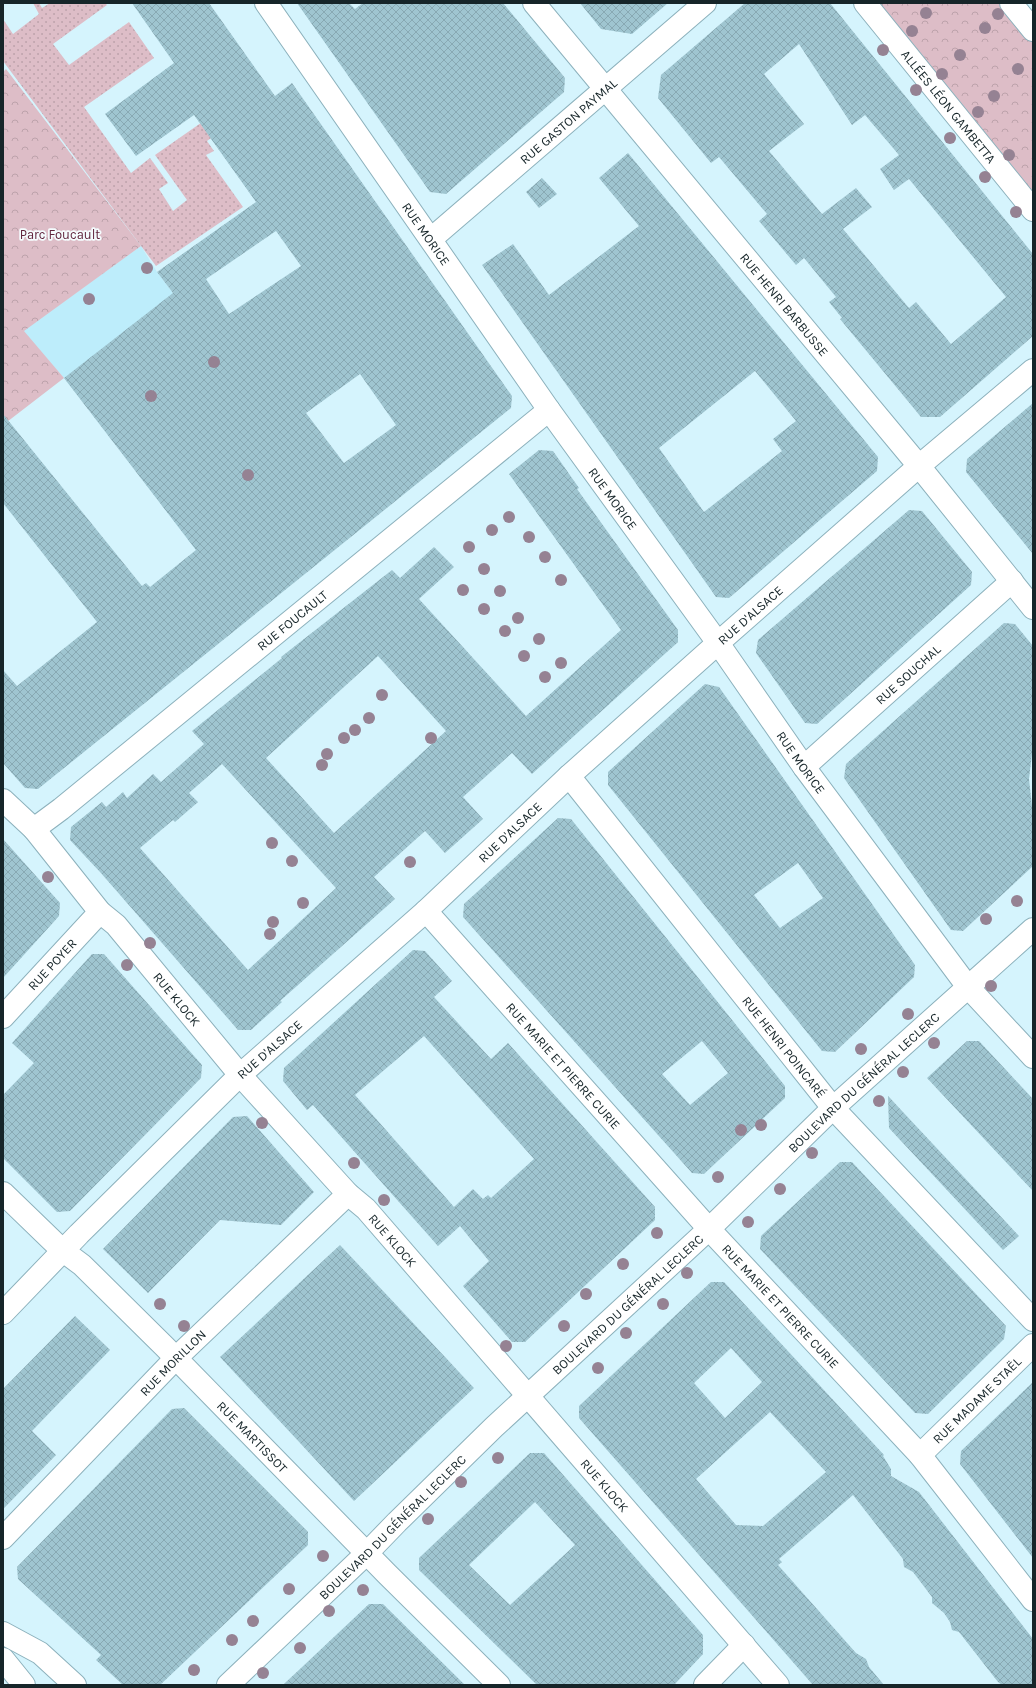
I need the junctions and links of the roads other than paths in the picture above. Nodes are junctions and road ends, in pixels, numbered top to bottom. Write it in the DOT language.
graph roads {
  1 [pos="266,3"];
  2 [pos="534,3"];
  3 [pos="705,3"];
  4 [pos="865,3"];
  5 [pos="1011,3"];
  6 [pos="1033,30"];
  7 [pos="605,90"];
  8 [pos="1033,210"];
  9 [pos="431,239"];
  10 [pos="1033,370"];
  11 [pos="549,410"];
  12 [pos="919,466"];
  13 [pos="1012,581"];
  14 [pos="1033,608"];
  15 [pos="718,643"];
  16 [pos="804,767"];
  17 [pos="569,776"];
  18 [pos="3,800"];
  19 [pos="34,829"];
  20 [pos="426,911"];
  21 [pos="100,912"];
  22 [pos="1033,929"];
  23 [pos="968,987"];
  24 [pos="3,1016"];
  25 [pos="1033,1057"];
  26 [pos="240,1075"];
  27 [pos="834,1108"];
  28 [pos="3,1193"];
  29 [pos="348,1194"];
  30 [pos="709,1229"];
  31 [pos="62,1250"];
  32 [pos="3,1313"];
  33 [pos="1033,1320"];
  34 [pos="1033,1345"];
  35 [pos="176,1358"];
  36 [pos="528,1396"];
  37 [pos="920,1456"];
  38 [pos="3,1538"];
  39 [pos="367,1553"];
  40 [pos="1033,1600"];
  41 [pos="3,1633"];
  42 [pos="744,1645"];
  43 [pos="3,1659"];
  44 [pos="497,1684"];
  45 [pos="24,1685"];
  46 [pos="75,1685"];
  47 [pos="228,1685"];
  48 [pos="705,1685"];
  49 [pos="778,1685"];
  1 -- 9 [label="street, RUE MORICE"];
  2 -- 7 [label="street, RUE HENRI BARBUSSE"];
  3 -- 7 [label="street, RUE GASTON PAYMAL"];
  4 -- 8 [label="street, ALLÉES LÉON GAMBETTA"];
  5 -- 6 [label="street"];
  7 -- 9 [label="street, RUE GASTON PAYMAL"];
  7 -- 12 [label="street, RUE HENRI BARBUSSE"];
  9 -- 11 [label="street, RUE MORICE"];
  10 -- 12 [label="street, RUE D'ALSACE"];
  11 -- 15 [label="street, RUE MORICE"];
  11 -- 19 [label="street, RUE FOUCAULT"];
  12 -- 13 [label="street, RUE HENRI BARBUSSE"];
  12 -- 15 [label="street, RUE D'ALSACE"];
  13 -- 14 [label="street, RUE HENRI BARBUSSE"];
  13 -- 16 [label="street, RUE SOUCHAL"];
  15 -- 16 [label="street, RUE MORICE"];
  15 -- 17 [label="street, RUE D'ALSACE"];
  16 -- 23 [label="street, RUE MORICE"];
  17 -- 20 [label="street, RUE D'ALSACE"];
  17 -- 27 [label="street, RUE HENRI POINCARÉ"];
  18 -- 19 [label="street, RUE KLOCK"];
  19 -- 21 [label="street, RUE KLOCK"];
  20 -- 26 [label="street, RUE D'ALSACE"];
  20 -- 30 [label="street, RUE MARIE ET PIERRE CURIE"];
  21 -- 24 [label="street, RUE POYER"];
  21 -- 26 [label="street, RUE KLOCK"];
  22 -- 23 [label="street, BOULEVARD DU GÉNÉRAL LECLERC"];
  23 -- 25 [label="street, RUE MORICE"];
  23 -- 27 [label="street, BOULEVARD DU GÉNÉRAL LECLERC"];
  26 -- 29 [label="street, RUE KLOCK"];
  26 -- 31 [label="street, RUE D'ALSACE"];
  27 -- 30 [label="street, BOULEVARD DU GÉNÉRAL LECLERC"];
  27 -- 33 [label="street, RUE HENRI POINCARÉ"];
  28 -- 31 [label="street, RUE MARTISSOT"];
  29 -- 35 [label="street, RUE MORILLON"];
  29 -- 36 [label="street, RUE KLOCK"];
  30 -- 36 [label="street, BOULEVARD DU GÉNÉRAL LECLERC"];
  30 -- 37 [label="street, RUE MARIE ET PIERRE CURIE"];
  31 -- 32 [label="street, RUE D'ALSACE"];
  31 -- 35 [label="street, RUE MARTISSOT"];
  34 -- 37 [label="street, RUE MADAME STAËL"];
  35 -- 38 [label="street, RUE MORILLON"];
  35 -- 39 [label="street, RUE MARTISSOT"];
  36 -- 39 [label="street, BOULEVARD DU GÉNÉRAL LECLERC"];
  36 -- 42 [label="street, RUE KLOCK"];
  37 -- 40 [label="street, RUE MARIE ET PIERRE CURIE"];
  39 -- 44 [label="street, RUE MARTISSOT"];
  39 -- 47 [label="street, BOULEVARD DU GÉNÉRAL LECLERC"];
  41 -- 46 [label="street"];
  42 -- 48 [label="street"];
  42 -- 49 [label="street, RUE KLOCK"];
  43 -- 45 [label="street"];
}
